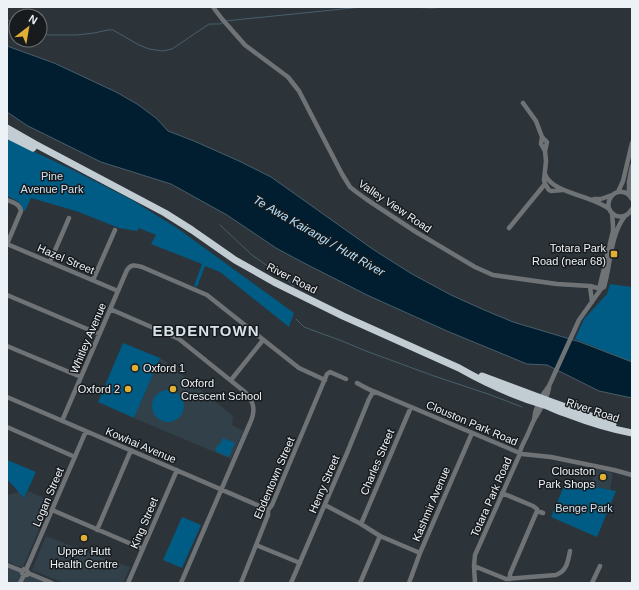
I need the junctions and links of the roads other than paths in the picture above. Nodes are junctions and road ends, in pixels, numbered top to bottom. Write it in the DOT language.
graph roads {
  1 [pos="212,7"];
  2 [pos="523,103"];
  3 [pos="7,130"];
  4 [pos="7,135"];
  5 [pos="632,143"];
  6 [pos="632,166"];
  7 [pos="545,174"];
  8 [pos="545,184"];
  9 [pos="563,190"];
  10 [pos="123,191"];
  11 [pos="618,192"];
  12 [pos="612,195"];
  13 [pos="630,197"];
  14 [pos="592,199"];
  15 [pos="7,200"];
  16 [pos="611,211"];
  17 [pos="631,211"];
  18 [pos="625,216"];
  19 [pos="69,218"];
  20 [pos="509,228"];
  21 [pos="115,230"];
  22 [pos="7,244"];
  23 [pos="50,262"];
  24 [pos="93,280"];
  25 [pos="590,286"];
  26 [pos="601,289"];
  27 [pos="118,291"];
  28 [pos="7,295"];
  29 [pos="592,302"];
  30 [pos="110,309"];
  31 [pos="99,334"];
  32 [pos="263,340"];
  33 [pos="7,346"];
  34 [pos="81,378"];
  35 [pos="346,379"];
  36 [pos="230,380"];
  37 [pos="325,380"];
  38 [pos="357,384"];
  39 [pos="373,392"];
  40 [pos="7,397"];
  41 [pos="542,402"];
  42 [pos="411,407"];
  43 [pos="62,421"];
  44 [pos="7,427"];
  45 [pos="86,431"];
  46 [pos="632,433"];
  47 [pos="472,434"];
  48 [pos="131,450"];
  49 [pos="519,453"];
  50 [pos="75,456"];
  51 [pos="177,470"];
  52 [pos="632,475"];
  53 [pos="221,489"];
  54 [pos="502,493"];
  55 [pos="325,505"];
  56 [pos="52,510"];
  57 [pos="268,510"];
  58 [pos="537,512"];
  59 [pos="543,513"];
  60 [pos="361,524"];
  61 [pos="97,530"];
  62 [pos="380,536"];
  63 [pos="256,545"];
  64 [pos="143,549"];
  65 [pos="570,551"];
  66 [pos="420,553"];
  67 [pos="300,563"];
  68 [pos="7,565"];
  69 [pos="474,566"];
  70 [pos="600,566"];
  71 [pos="25,572"];
  72 [pos="510,579"];
  73 [pos="20,583"];
  74 [pos="52,583"];
  75 [pos="128,583"];
  76 [pos="181,583"];
  77 [pos="240,583"];
  78 [pos="291,583"];
  79 [pos="360,583"];
  80 [pos="409,583"];
  81 [pos="475,583"];
  82 [pos="592,583"];
  1 -- 25 [label="street, Valley View Road"];
  2 -- 7 [label="street"];
  3 -- 10 [label="highway, River Road"];
  4 -- 10 [label="highway, River Road"];
  5 -- 11 [label="street"];
  6 -- 13 [label="street"];
  7 -- 8 [label="street"];
  7 -- 9 [label="street"];
  8 -- 9 [label="street"];
  8 -- 20 [label="street"];
  9 -- 14 [label="street"];
  10 -- 41 [label="highway, River Road"];
  11 -- 12 [label="street"];
  11 -- 13 [label="street"];
  12 -- 14 [label="street"];
  12 -- 16 [label="street, Totara Park Road"];
  14 -- 16 [label="street"];
  15 -- 22 [label="street"];
  16 -- 18 [label="street"];
  16 -- 26 [label="street, Totara Park Road"];
  17 -- 18 [label="street"];
  18 -- 26 [label="street, Totara Park Road"];
  19 -- 23 [label="street"];
  21 -- 24 [label="street"];
  22 -- 23 [label="street, Hazel Street"];
  23 -- 24 [label="street, Hazel Street"];
  24 -- 27 [label="street, Hazel Street"];
  25 -- 26 [label="street, Valley View Road"];
  25 -- 29 [label="street"];
  26 -- 29 [label="street, Totara Park Road"];
  27 -- 30 [label="street, Whitley Avenue"];
  27 -- 32 [label="street, Whitley Avenue"];
  28 -- 31 [label="street"];
  29 -- 41 [label="street, Totara Park Road"];
  30 -- 31 [label="street, Whitley Avenue"];
  30 -- 36 [label="street"];
  31 -- 34 [label="street, Whitley Avenue"];
  32 -- 36 [label="street"];
  32 -- 37 [label="street"];
  33 -- 34 [label="street"];
  34 -- 43 [label="street, Whitley Avenue"];
  35 -- 37 [label="street"];
  36 -- 53 [label="street"];
  37 -- 57 [label="street, Ebdentown Street"];
  38 -- 39 [label="street, Clouston Park Road"];
  39 -- 42 [label="street, Clouston Park Road"];
  39 -- 55 [label="street, Henry Street"];
  40 -- 43 [label="street, Kowhai Avenue"];
  41 -- 46 [label="highway, River Road"];
  41 -- 49 [label="street, Totara Park Road"];
  42 -- 47 [label="street, Clouston Park Road"];
  42 -- 60 [label="street, Charles Street"];
  43 -- 45 [label="street, Kowhai Avenue"];
  44 -- 50 [label="street"];
  45 -- 48 [label="street, Kowhai Avenue"];
  45 -- 50 [label="street, Logan Street"];
  47 -- 49 [label="street, Clouston Park Road"];
  47 -- 66 [label="street, Kashmir Avenue"];
  48 -- 51 [label="street, Kowhai Avenue"];
  48 -- 61 [label="street"];
  49 -- 52 [label="street, Clouston Park Road"];
  49 -- 54 [label="street, Totara Park Road"];
  50 -- 56 [label="street, Logan Street"];
  51 -- 53 [label="street, Kowhai Avenue"];
  51 -- 64 [label="street, King Street"];
  53 -- 57 [label="street, Kowhai Avenue"];
  53 -- 76 [label="street"];
  54 -- 58 [label="street"];
  54 -- 69 [label="street, Totara Park Road"];
  55 -- 60 [label="street"];
  55 -- 67 [label="street, Henry Street"];
  56 -- 61 [label="street"];
  56 -- 71 [label="street, Logan Street"];
  57 -- 63 [label="street, Ebdentown Street"];
  58 -- 59 [label="street"];
  58 -- 72 [label="street"];
  60 -- 62 [label="street"];
  61 -- 64 [label="street"];
  62 -- 66 [label="street"];
  62 -- 79 [label="street"];
  63 -- 67 [label="street"];
  63 -- 77 [label="street, Ebdentown Street"];
  64 -- 75 [label="street, King Street"];
  65 -- 72 [label="street"];
  66 -- 80 [label="street, Kashmir Avenue"];
  67 -- 78 [label="street, Henry Street"];
  68 -- 71 [label="street"];
  69 -- 72 [label="street"];
  69 -- 81 [label="street, Totara Park Road"];
  70 -- 82 [label="street"];
  71 -- 73 [label="street, Logan Street"];
  71 -- 74 [label="street"];
}
